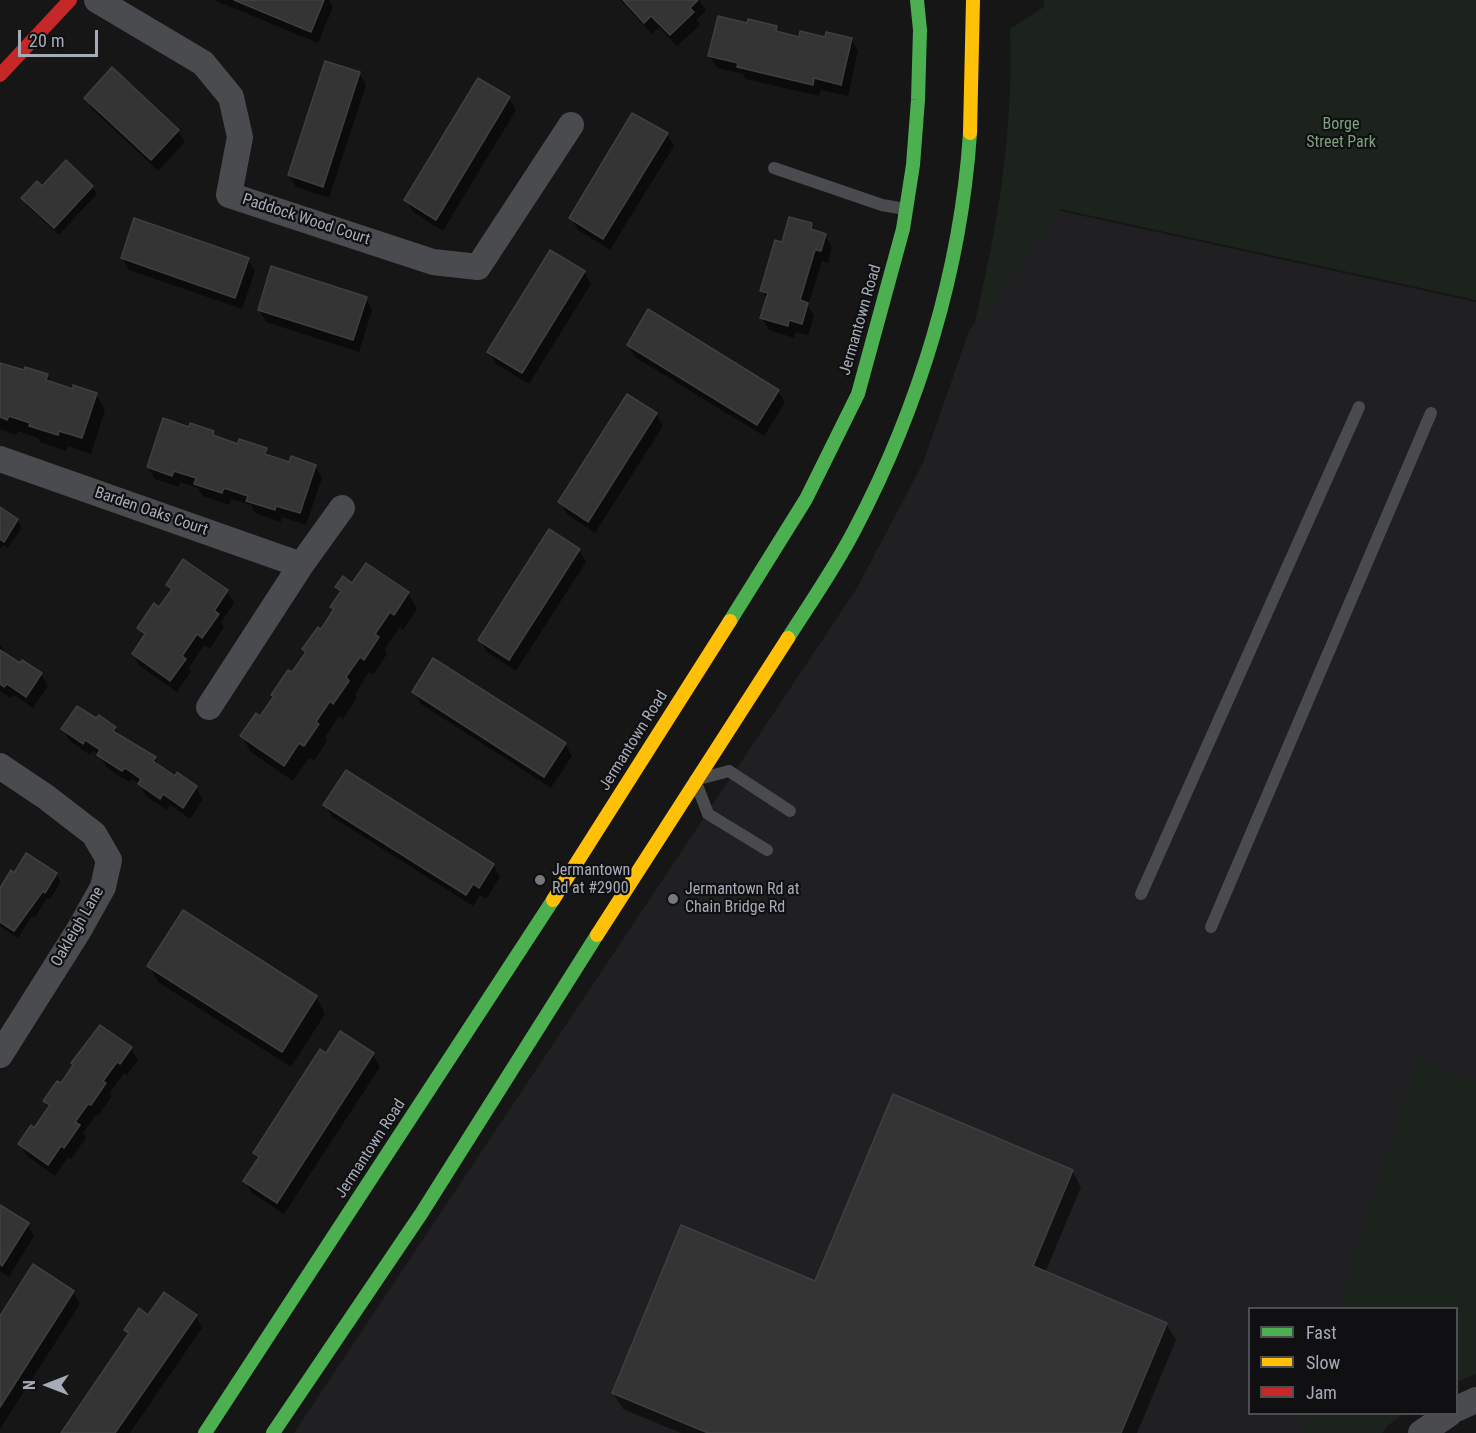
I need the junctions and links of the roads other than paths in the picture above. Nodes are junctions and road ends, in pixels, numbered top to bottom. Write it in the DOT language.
graph roads {
  1 [pos="70,0"];
  2 [pos="97,0"];
  3 [pos="917,0"];
  4 [pos="973,0"];
  5 [pos="0,75"];
  6 [pos="571,125"];
  7 [pos="774,168"];
  8 [pos="906,209"];
  9 [pos="1359,407"];
  10 [pos="1431,413"];
  11 [pos="0,459"];
  12 [pos="342,508"];
  13 [pos="301,565"];
  14 [pos="209,707"];
  15 [pos="0,766"];
  16 [pos="695,780"];
  17 [pos="790,811"];
  18 [pos="767,850"];
  19 [pos="1142,894"];
  20 [pos="1211,927"];
  21 [pos="0,1055"];
  22 [pos="1476,1400"];
  23 [pos="1458,1408"];
  24 [pos="1446,1415"];
  25 [pos="205,1433"];
  26 [pos="273,1433"];
  27 [pos="1421,1433"];
  1 -- 5 [label="main road"];
  2 -- 6 [label="street, Paddock Wood Court"];
  3 -- 8 [label="main road, Jermantown Road"];
  4 -- 16 [label="main road"];
  7 -- 8 [label="lane"];
  8 -- 25 [label="main road, Jermantown Road"];
  9 -- 19 [label="lane"];
  10 -- 20 [label="lane"];
  11 -- 13 [label="street, Barden Oaks Court"];
  12 -- 13 [label="street"];
  13 -- 14 [label="street"];
  15 -- 21 [label="street, Oakleigh Lane"];
  16 -- 17 [label="lane"];
  16 -- 18 [label="lane"];
  16 -- 26 [label="main road"];
  22 -- 23 [label="street"];
  24 -- 27 [label="street"];
}
